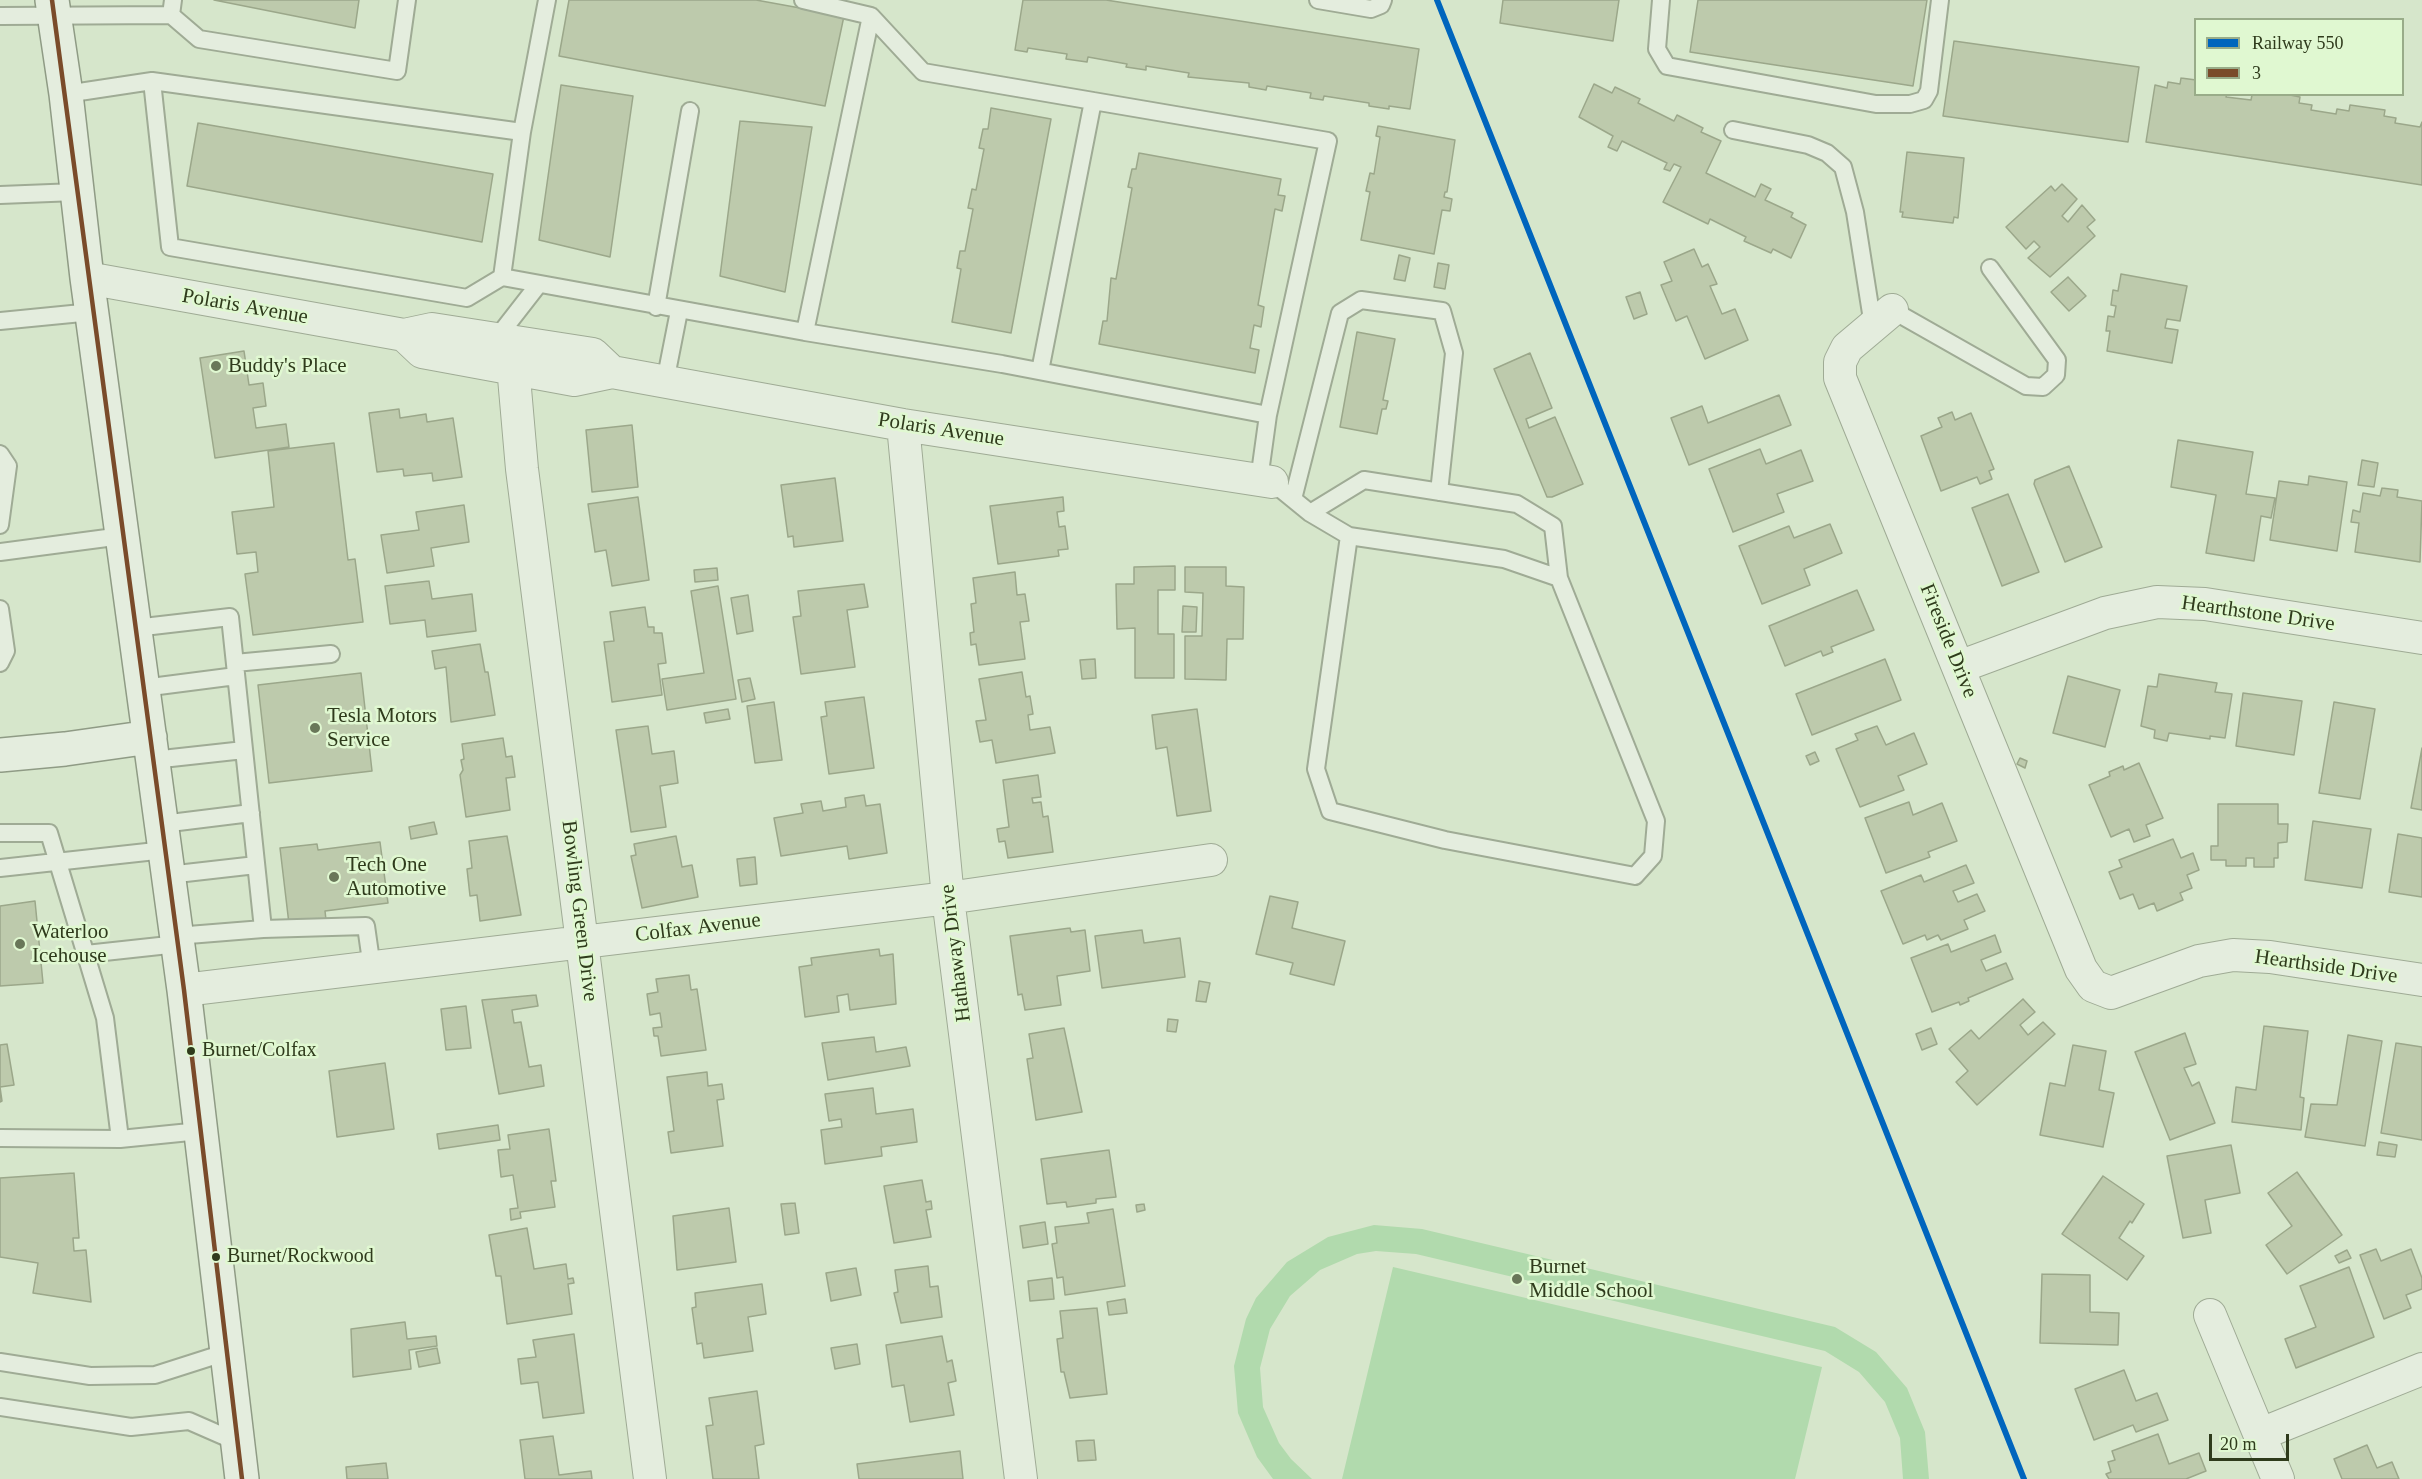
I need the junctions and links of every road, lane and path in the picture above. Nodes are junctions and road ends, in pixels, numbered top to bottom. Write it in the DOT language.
graph roads {
  1 [pos="407,0"];
  2 [pos="547,0"];
  3 [pos="803,0"];
  4 [pos="1318,0"];
  5 [pos="1383,0"];
  6 [pos="1660,0"];
  7 [pos="1940,0"];
  8 [pos="172,7"];
  9 [pos="53,8"];
  10 [pos="0,16"];
  11 [pos="871,16"];
  12 [pos="152,81"];
  13 [pos="66,94"];
  14 [pos="1093,101"];
  15 [pos="690,111"];
  16 [pos="1733,130"];
  17 [pos="522,132"];
  18 [pos="76,192"];
  19 [pos="0,195"];
  20 [pos="1990,268"];
  21 [pos="502,277"];
  22 [pos="87,278"];
  23 [pos="538,285"];
  24 [pos="656,307"];
  25 [pos="679,311"];
  26 [pos="92,312"];
  27 [pos="1882,318"];
  28 [pos="0,321"];
  29 [pos="806,332"];
  30 [pos="507,350"];
  31 [pos="1040,372"];
  32 [pos="665,382"];
  33 [pos="1268,415"];
  34 [pos="903,425"];
  35 [pos="0,454"];
  36 [pos="1275,487"];
  37 [pos="1439,492"];
  38 [pos="1310,513"];
  39 [pos="0,525"];
  40 [pos="122,536"];
  41 [pos="1349,536"];
  42 [pos="0,552"];
  43 [pos="1559,578"];
  44 [pos="0,609"];
  45 [pos="135,628"];
  46 [pos="2422,638"];
  47 [pos="331,654"];
  48 [pos="0,663"];
  49 [pos="1959,667"];
  50 [pos="235,669"];
  51 [pos="143,688"];
  52 [pos="151,748"];
  53 [pos="244,750"];
  54 [pos="0,755"];
  55 [pos="251,813"];
  56 [pos="0,834"];
  57 [pos="165,850"];
  58 [pos="1211,860"];
  59 [pos="58,863"];
  60 [pos="256,865"];
  61 [pos="0,868"];
  62 [pos="948,898"];
  63 [pos="263,928"];
  64 [pos="177,940"];
  65 [pos="583,941"];
  66 [pos="86,954"];
  67 [pos="372,968"];
  68 [pos="2422,980"];
  69 [pos="2093,986"];
  70 [pos="184,990"];
  71 [pos="201,1131"];
  72 [pos="0,1138"];
  73 [pos="120,1139"];
  74 [pos="2210,1315"];
  75 [pos="227,1352"];
  76 [pos="0,1362"];
  77 [pos="2422,1369"];
  78 [pos="0,1407"];
  79 [pos="2261,1434"];
  80 [pos="237,1442"];
  81 [pos="242,1479"];
  82 [pos="650,1479"];
  83 [pos="1021,1479"];
  84 [pos="2278,1479"];
  1 -- 8 [label="lane"];
  2 -- 17 [label="lane"];
  3 -- 11 [label="lane"];
  4 -- 5 [label="lane"];
  6 -- 7 [label="lane"];
  8 -- 9 [label="lane"];
  9 -- 10 [label="lane"];
  9 -- 13 [label="main road"];
  11 -- 14 [label="lane"];
  11 -- 29 [label="lane"];
  12 -- 13 [label="lane"];
  12 -- 17 [label="lane"];
  12 -- 21 [label="lane"];
  13 -- 18 [label="main road"];
  14 -- 31 [label="lane"];
  14 -- 33 [label="lane"];
  15 -- 24 [label="lane"];
  16 -- 27 [label="lane"];
  17 -- 21 [label="lane"];
  18 -- 19 [label="lane"];
  18 -- 22 [label="main road"];
  20 -- 27 [label="lane"];
  21 -- 23 [label="lane"];
  22 -- 26 [label="main road"];
  22 -- 30 [label="street, Polaris Avenue"];
  23 -- 24 [label="lane"];
  23 -- 30 [label="lane"];
  24 -- 25 [label="lane"];
  25 -- 29 [label="lane"];
  25 -- 32 [label="lane"];
  26 -- 28 [label="lane"];
  26 -- 40 [label="main road"];
  27 -- 49 [label="street, Fireside Drive"];
  29 -- 31 [label="lane"];
  30 -- 32 [label="street, Polaris Avenue"];
  30 -- 65 [label="street, Bowling Green Drive"];
  31 -- 33 [label="lane"];
  32 -- 34 [label="street, Polaris Avenue"];
  33 -- 36 [label="lane"];
  34 -- 36 [label="street, Polaris Avenue"];
  34 -- 62 [label="street, Hathaway Drive"];
  35 -- 39 [label="lane"];
  36 -- 37 [label="lane"];
  36 -- 38 [label="lane"];
  37 -- 38 [label="lane"];
  37 -- 43 [label="lane"];
  38 -- 41 [label="lane"];
  40 -- 42 [label="lane"];
  40 -- 45 [label="main road"];
  41 -- 43 [label="lane"];
  41 -- 43 [label="lane"];
  44 -- 48 [label="lane"];
  45 -- 50 [label="lane"];
  45 -- 51 [label="main road"];
  46 -- 49 [label="street, Hearthstone Drive"];
  47 -- 50 [label="lane"];
  49 -- 69 [label="street, Fireside Drive"];
  50 -- 51 [label="lane"];
  50 -- 53 [label="lane"];
  51 -- 52 [label="main road"];
  52 -- 53 [label="lane"];
  52 -- 54 [label="main road"];
  52 -- 57 [label="main road"];
  53 -- 55 [label="lane"];
  55 -- 57 [label="lane"];
  55 -- 60 [label="lane"];
  56 -- 59 [label="lane"];
  57 -- 59 [label="lane"];
  57 -- 60 [label="lane"];
  57 -- 64 [label="main road"];
  58 -- 62 [label="street, Colfax Avenue"];
  59 -- 61 [label="lane"];
  59 -- 66 [label="lane"];
  60 -- 63 [label="lane"];
  62 -- 65 [label="street, Colfax Avenue"];
  62 -- 83 [label="street, Hathaway Drive"];
  63 -- 64 [label="lane"];
  63 -- 67 [label="lane"];
  64 -- 66 [label="lane"];
  64 -- 70 [label="main road"];
  65 -- 67 [label="street, Colfax Avenue"];
  65 -- 82 [label="street, Bowling Green Drive"];
  66 -- 73 [label="lane"];
  67 -- 70 [label="street, Colfax Avenue"];
  68 -- 69 [label="street, Hearthside Drive"];
  70 -- 71 [label="main road"];
  71 -- 73 [label="lane"];
  71 -- 75 [label="main road"];
  72 -- 73 [label="lane"];
  74 -- 79 [label="street"];
  75 -- 76 [label="lane"];
  75 -- 80 [label="main road"];
  77 -- 79 [label="street"];
  78 -- 80 [label="lane"];
  79 -- 84 [label="street"];
  80 -- 81 [label="main road"];
}
